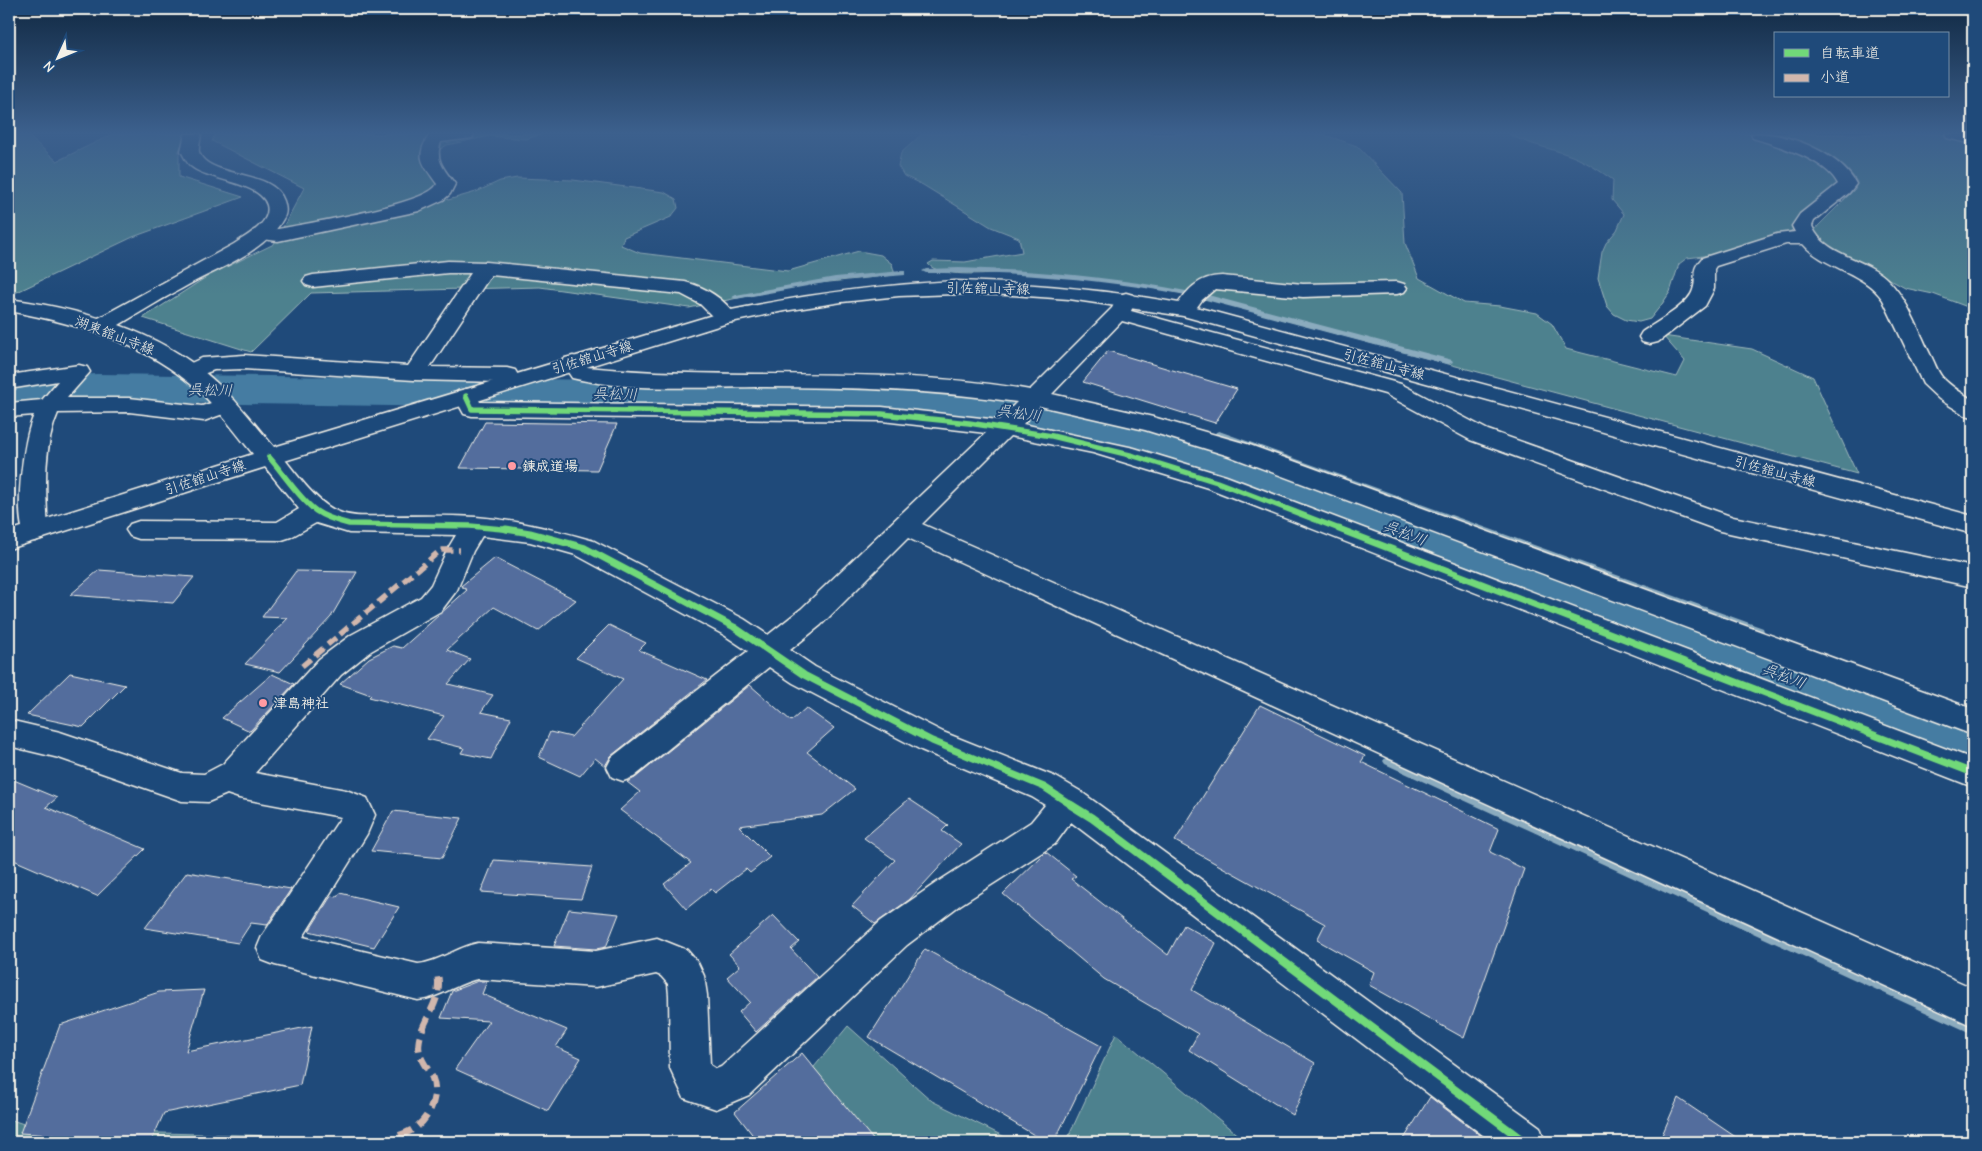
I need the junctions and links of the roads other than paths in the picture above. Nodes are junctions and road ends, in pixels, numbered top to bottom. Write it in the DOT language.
graph roads {
  1 [pos="262,188"];
  2 [pos="445,188"];
  3 [pos="1844,188"];
  4 [pos="260,234"];
  5 [pos="1808,238"];
  6 [pos="486,268"];
  7 [pos="313,281"];
  8 [pos="1396,288"];
  9 [pos="9,305"];
  10 [pos="1122,306"];
  11 [pos="1185,310"];
  12 [pos="726,317"];
  13 [pos="101,326"];
  14 [pos="1650,337"];
  15 [pos="573,363"];
  16 [pos="192,373"];
  17 [pos="414,373"];
  18 [pos="514,380"];
  19 [pos="9,382"];
  20 [pos="468,400"];
  21 [pos="1034,400"];
  22 [pos="52,402"];
  23 [pos="226,405"];
  24 [pos="9,410"];
  25 [pos="1973,410"];
  26 [pos="1009,424"];
  27 [pos="269,457"];
  28 [pos="316,511"];
  29 [pos="475,526"];
  30 [pos="904,526"];
  31 [pos="1973,526"];
  32 [pos="139,530"];
  33 [pos="35,532"];
  34 [pos="9,540"];
  35 [pos="1973,577"];
  36 [pos="769,651"];
  37 [pos="1973,722"];
  38 [pos="9,733"];
  39 [pos="623,767"];
  40 [pos="1973,773"];
  41 [pos="234,774"];
  42 [pos="1068,801"];
  43 [pos="1973,1007"];
  44 [pos="1525,1142"];
  1 -- 4 [label="street"];
  2 -- 4 [label="street"];
  3 -- 5 [label="street"];
  4 -- 13 [label="street"];
  5 -- 14 [label="street"];
  5 -- 25 [label="street"];
  6 -- 7 [label="street"];
  6 -- 12 [label="street"];
  6 -- 17 [label="street"];
  8 -- 11 [label="street"];
  9 -- 13 [label="street, 湖東舘山寺線"];
  10 -- 11 [label="street, 引佐舘山寺線"];
  10 -- 12 [label="street, 引佐舘山寺線"];
  10 -- 21 [label="street"];
  10 -- 35 [label="street"];
  11 -- 31 [label="street, 引佐舘山寺線"];
  12 -- 15 [label="street, 引佐舘山寺線"];
  13 -- 16 [label="street, 湖東舘山寺線"];
  15 -- 18 [label="street, 引佐舘山寺線"];
  15 -- 21 [label="street"];
  16 -- 17 [label="street"];
  16 -- 23 [label="street, 湖東舘山寺線"];
  17 -- 18 [label="street"];
  18 -- 20 [label="street, 引佐舘山寺線"];
  19 -- 22 [label="street"];
  20 -- 26 [label="street"];
  20 -- 27 [label="street, 引佐舘山寺線"];
  21 -- 26 [label="street"];
  21 -- 37 [label="street"];
  22 -- 23 [label="street"];
  22 -- 24 [label="street"];
  22 -- 33 [label="street"];
  23 -- 27 [label="street, 湖東舘山寺線"];
  26 -- 30 [label="street"];
  26 -- 40 [label="street"];
  27 -- 28 [label="street, 湖東舘山寺線"];
  27 -- 33 [label="street, 引佐舘山寺線"];
  28 -- 29 [label="street"];
  28 -- 32 [label="street"];
  29 -- 36 [label="street"];
  29 -- 41 [label="street"];
  30 -- 36 [label="street"];
  30 -- 43 [label="street"];
  33 -- 34 [label="street, 引佐舘山寺線"];
  36 -- 39 [label="street"];
  36 -- 42 [label="street"];
  38 -- 41 [label="street"];
  41 -- 42 [label="street"];
  42 -- 44 [label="street"];
}
